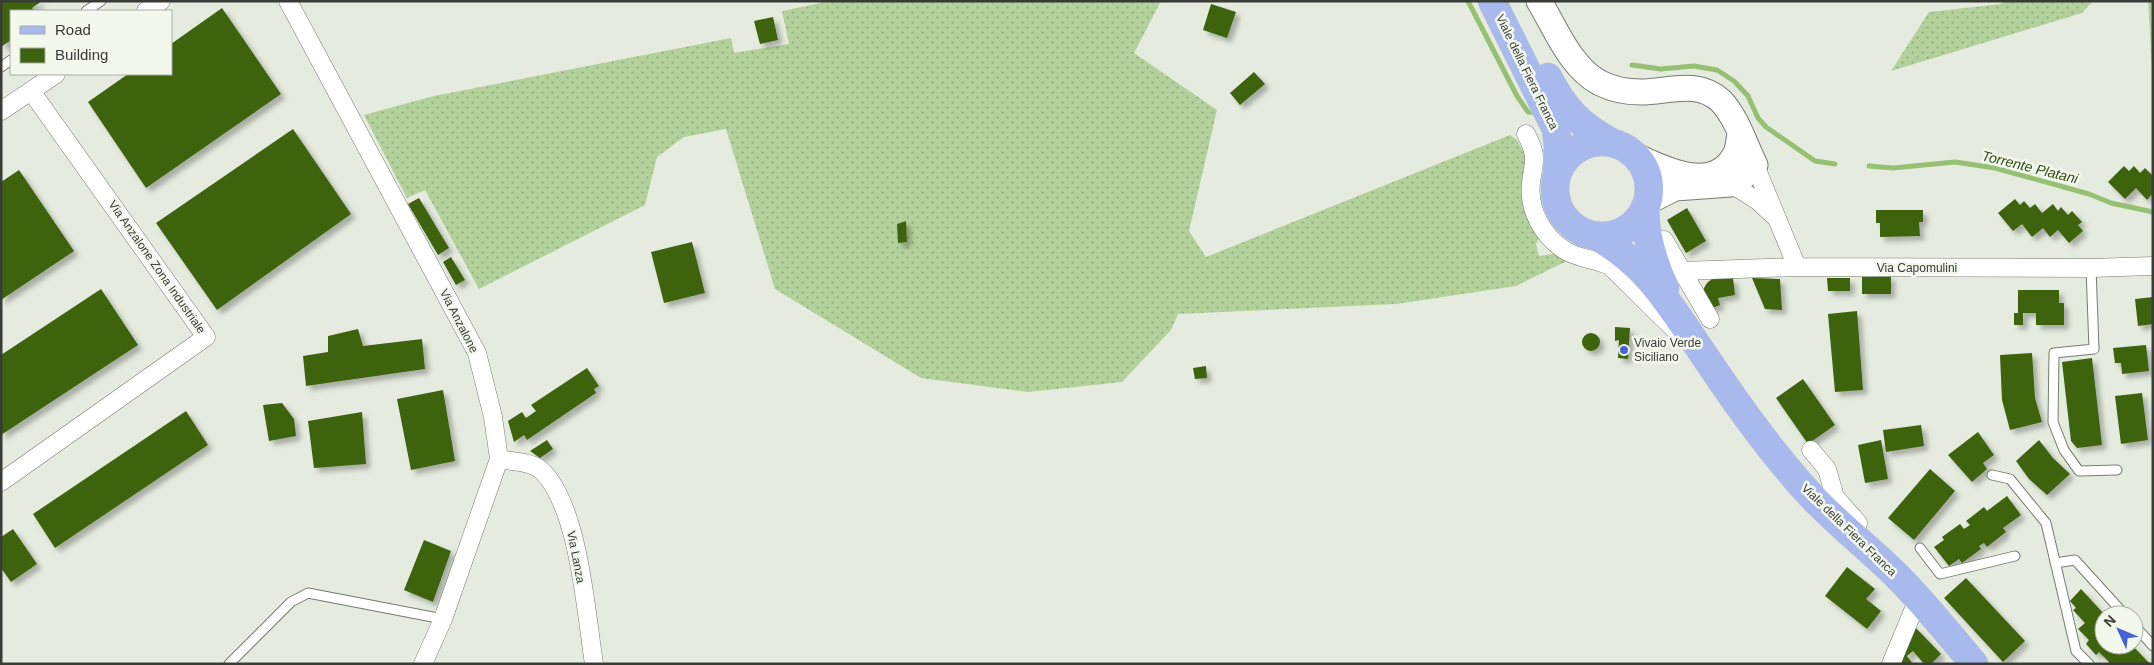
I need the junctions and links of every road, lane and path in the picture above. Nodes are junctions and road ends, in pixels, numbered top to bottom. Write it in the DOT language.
graph roads {
  1 [pos="101,1"];
  2 [pos="160,1"];
  3 [pos="288,1"];
  4 [pos="1492,1"];
  5 [pos="1510,1"];
  6 [pos="1540,1"];
  7 [pos="88,10"];
  8 [pos="147,10"];
  9 [pos="55,75"];
  10 [pos="31,91"];
  11 [pos="1,111"];
  12 [pos="1526,134"];
  13 [pos="1740,134"];
  14 [pos="1611,142"];
  15 [pos="1638,157"];
  16 [pos="1755,165"];
  17 [pos="1557,175"];
  18 [pos="1723,179"];
  19 [pos="1646,205"];
  20 [pos="1778,220"];
  21 [pos="1593,235"];
  22 [pos="1664,240"];
  23 [pos="2153,266"];
  24 [pos="1797,267"];
  25 [pos="2091,268"];
  26 [pos="1682,272"];
  27 [pos="1679,318"];
  28 [pos="1710,319"];
  29 [pos="1706,359"];
  30 [pos="1811,450"];
  31 [pos="499,459"];
  32 [pos="2117,470"];
  33 [pos="1992,475"];
  34 [pos="1,482"];
  35 [pos="1853,536"];
  36 [pos="1920,548"];
  37 [pos="2015,556"];
  38 [pos="2055,563"];
  39 [pos="1918,599"];
  40 [pos="2116,605"];
  41 [pos="444,619"];
  42 [pos="2144,637"];
  43 [pos="2153,646"];
  44 [pos="229,664"];
  45 [pos="423,664"];
  46 [pos="594,664"];
  47 [pos="1891,664"];
  48 [pos="1974,664"];
  49 [pos="2089,664"];
  1 -- 7 [label="lane"];
  2 -- 8 [label="street"];
  3 -- 31 [label="street, Via Anzalone"];
  4 -- 17 [label="main road, Viale della Fiera Franca"];
  5 -- 14 [label="main road, Viale della Fiera Franca"];
  6 -- 13 [label="main road"];
  9 -- 10 [label="street"];
  10 -- 11 [label="street"];
  10 -- 34 [label="street, Via Anzalone Zona Industriale"];
  12 -- 29 [label="street"];
  13 -- 16 [label="main road"];
  13 -- 18 [label="main road"];
  14 -- 15 [label="main road"];
  14 -- 17 [label="main road"];
  15 -- 18 [label="main road"];
  15 -- 19 [label="main road"];
  16 -- 18 [label="main road"];
  16 -- 20 [label="street"];
  17 -- 21 [label="main road"];
  18 -- 19 [label="main road"];
  18 -- 20 [label="street"];
  19 -- 21 [label="main road"];
  19 -- 27 [label="main road"];
  20 -- 24 [label="street"];
  21 -- 27 [label="main road"];
  22 -- 26 [label="street"];
  23 -- 25 [label="street, Via Capomulini"];
  24 -- 25 [label="street, Via Capomulini"];
  24 -- 26 [label="street, Via Capomulini"];
  25 -- 32 [label="lane"];
  26 -- 28 [label="street"];
  27 -- 29 [label="main road, Viale della Fiera Franca"];
  29 -- 35 [label="main road, Viale della Fiera Franca"];
  30 -- 35 [label="street"];
  31 -- 41 [label="street, Via Anzalone"];
  31 -- 46 [label="street, Via Lanza"];
  33 -- 38 [label="lane"];
  35 -- 39 [label="main road, Viale della Fiera Franca"];
  36 -- 37 [label="lane"];
  38 -- 40 [label="lane"];
  38 -- 49 [label="lane"];
  39 -- 47 [label="street"];
  39 -- 48 [label="main road, Viale della Fiera Franca"];
  41 -- 44 [label="lane"];
  41 -- 45 [label="street, Via Anzalone"];
  42 -- 43 [label="lane"];
}
